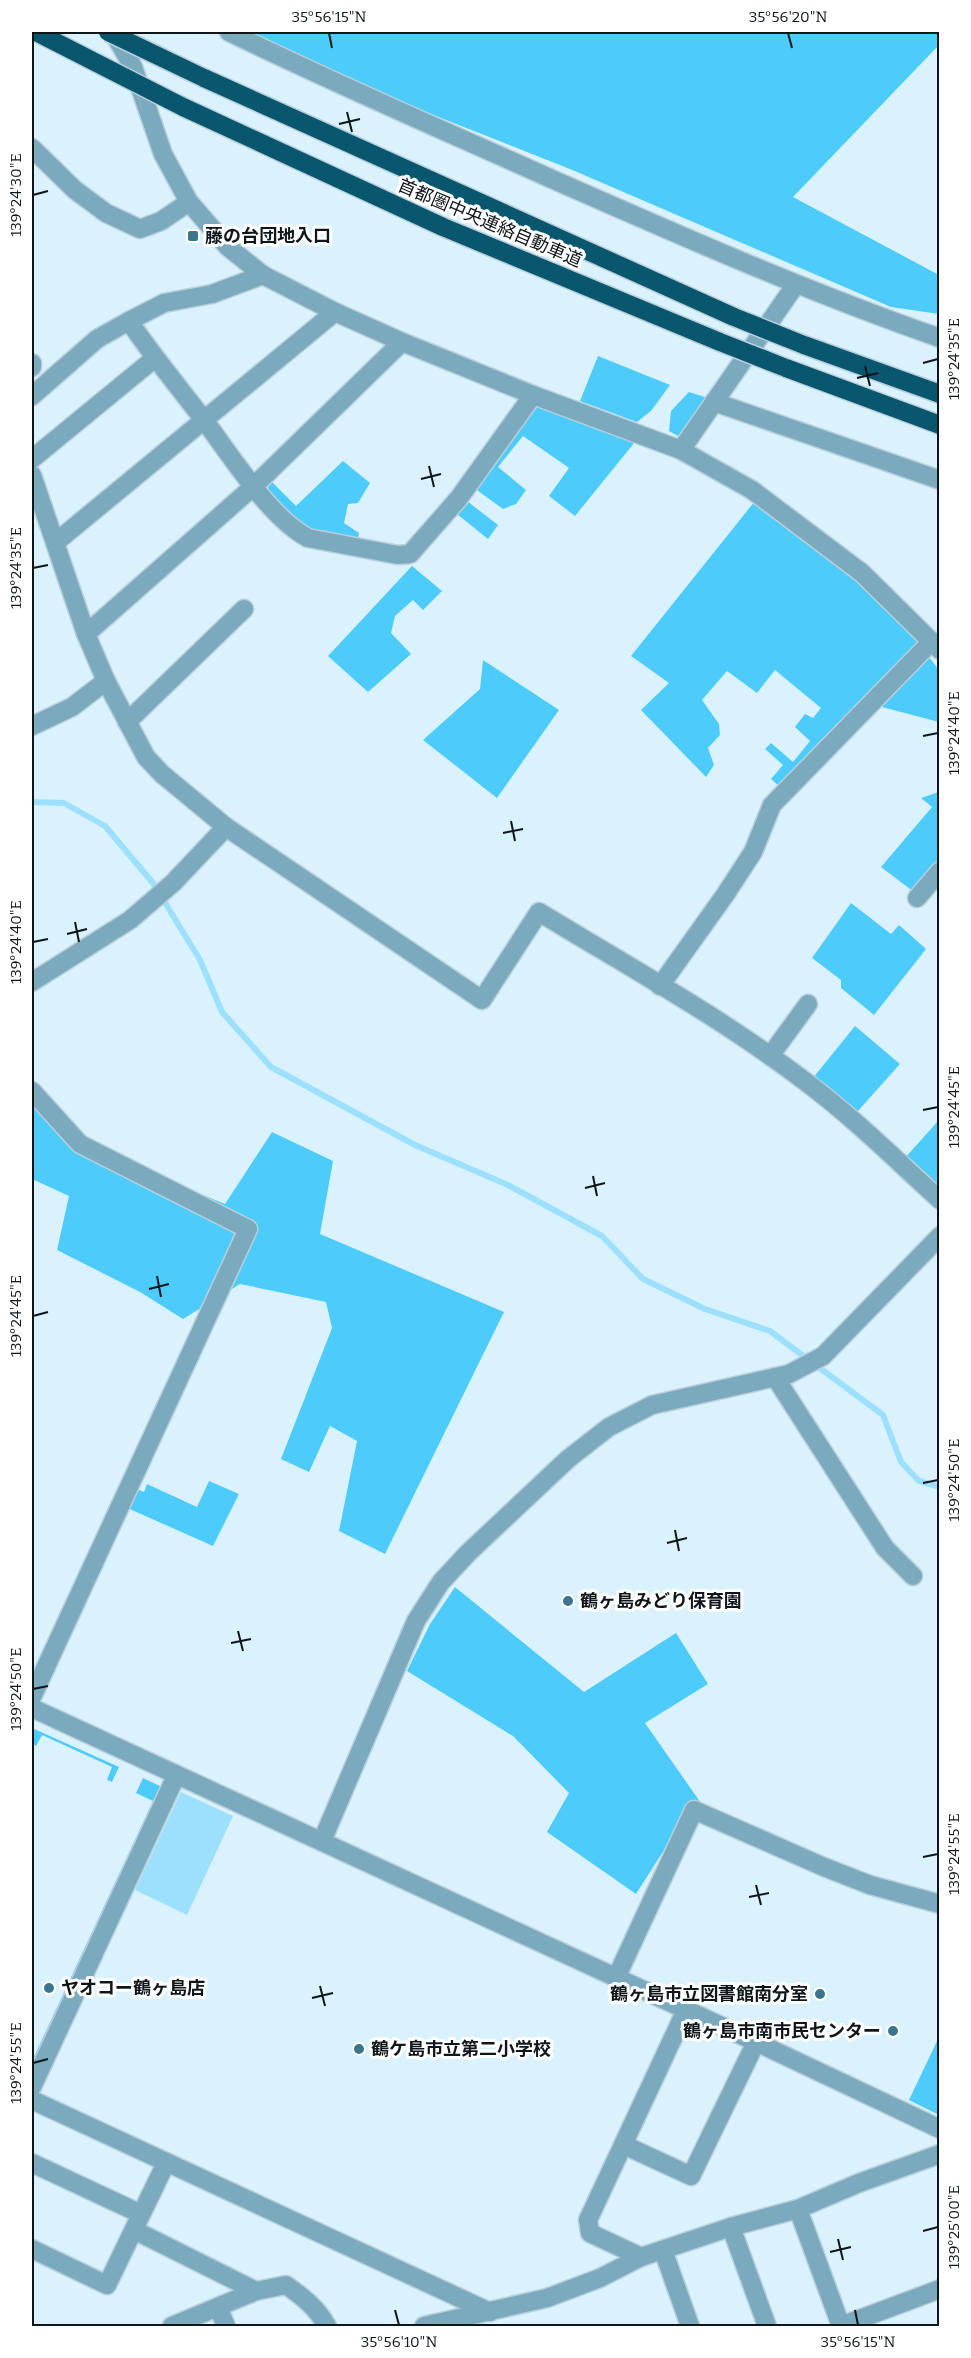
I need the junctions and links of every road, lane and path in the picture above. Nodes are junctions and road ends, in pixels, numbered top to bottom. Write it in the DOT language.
graph roads {
  1 [pos="36,32"];
  2 [pos="108,32"];
  3 [pos="113,32"];
  4 [pos="229,32"];
  5 [pos="32,148"];
  6 [pos="189,202"];
  7 [pos="263,275"];
  8 [pos="796,284"];
  9 [pos="335,312"];
  10 [pos="129,321"];
  11 [pos="939,338"];
  12 [pos="402,342"];
  13 [pos="155,358"];
  14 [pos="939,394"];
  15 [pos="533,395"];
  16 [pos="32,396"];
  17 [pos="714,402"];
  18 [pos="203,420"];
  19 [pos="939,425"];
  20 [pos="681,450"];
  21 [pos="32,459"];
  22 [pos="32,475"];
  23 [pos="939,480"];
  24 [pos="254,486"];
  25 [pos="56,542"];
  26 [pos="244,609"];
  27 [pos="86,634"];
  28 [pos="936,646"];
  29 [pos="106,681"];
  30 [pos="128,722"];
  31 [pos="32,726"];
  32 [pos="226,827"];
  33 [pos="939,871"];
  34 [pos="917,898"];
  35 [pos="32,982"];
  36 [pos="660,986"];
  37 [pos="808,1004"];
  38 [pos="770,1056"];
  39 [pos="32,1091"];
  40 [pos="939,1200"];
  41 [pos="939,1236"];
  42 [pos="775,1377"];
  43 [pos="912,1576"];
  44 [pos="32,1697"];
  45 [pos="32,1708"];
  46 [pos="176,1776"];
  47 [pos="322,1841"];
  48 [pos="939,1904"];
  49 [pos="616,1978"];
  50 [pos="686,2010"];
  51 [pos="756,2042"];
  52 [pos="32,2087"];
  53 [pos="32,2100"];
  54 [pos="939,2129"];
  55 [pos="624,2145"];
  56 [pos="939,2154"];
  57 [pos="32,2163"];
  58 [pos="165,2163"];
  59 [pos="798,2210"];
  60 [pos="137,2222"];
  61 [pos="731,2228"];
  62 [pos="32,2249"];
  63 [pos="663,2250"];
  64 [pos="641,2257"];
  65 [pos="256,2291"];
  66 [pos="938,2295"];
  67 [pos="218,2307"];
  68 [pos="490,2312"];
  69 [pos="870,2322"];
  70 [pos="172,2326"];
  71 [pos="226,2326"];
  72 [pos="327,2326"];
  73 [pos="424,2326"];
  74 [pos="690,2326"];
  75 [pos="766,2326"];
  76 [pos="841,2326"];
  1 -- 19 [label="highway, 首都圏中央連絡自動車道, bridge"];
  2 -- 14 [label="highway, 首都圏中央連絡自動車道, bridge"];
  3 -- 6 [label="street"];
  4 -- 8 [label="street"];
  5 -- 6 [label="street"];
  6 -- 7 [label="street"];
  7 -- 9 [label="street"];
  7 -- 10 [label="street"];
  8 -- 11 [label="street"];
  8 -- 17 [label="street"];
  9 -- 12 [label="street"];
  9 -- 18 [label="street"];
  10 -- 13 [label="street"];
  10 -- 16 [label="street"];
  12 -- 15 [label="street"];
  12 -- 24 [label="street"];
  13 -- 18 [label="street"];
  13 -- 21 [label="street"];
  15 -- 20 [label="street"];
  15 -- 24 [label="street"];
  17 -- 20 [label="street"];
  17 -- 23 [label="street"];
  18 -- 24 [label="street"];
  18 -- 25 [label="street"];
  20 -- 28 [label="street"];
  22 -- 25 [label="street"];
  24 -- 27 [label="street"];
  25 -- 27 [label="street"];
  26 -- 30 [label="street"];
  27 -- 29 [label="street"];
  28 -- 36 [label="street"];
  29 -- 30 [label="street"];
  29 -- 31 [label="street"];
  30 -- 32 [label="street"];
  32 -- 35 [label="street"];
  32 -- 36 [label="street"];
  33 -- 34 [label="street"];
  36 -- 38 [label="street"];
  37 -- 38 [label="street"];
  38 -- 40 [label="street"];
  39 -- 44 [label="street"];
  41 -- 42 [label="street"];
  42 -- 43 [label="street"];
  42 -- 47 [label="street"];
  45 -- 46 [label="street"];
  46 -- 47 [label="street"];
  46 -- 52 [label="street"];
  47 -- 49 [label="street"];
  48 -- 49 [label="street"];
  49 -- 50 [label="street"];
  50 -- 51 [label="street"];
  50 -- 55 [label="street"];
  51 -- 54 [label="street"];
  51 -- 55 [label="street"];
  53 -- 58 [label="street"];
  55 -- 64 [label="street"];
  56 -- 59 [label="street"];
  57 -- 60 [label="street"];
  58 -- 60 [label="street"];
  58 -- 68 [label="street"];
  59 -- 61 [label="street"];
  59 -- 76 [label="street"];
  60 -- 62 [label="street"];
  60 -- 65 [label="street"];
  61 -- 63 [label="street"];
  61 -- 75 [label="street"];
  63 -- 64 [label="street"];
  63 -- 74 [label="street"];
  64 -- 68 [label="street"];
  65 -- 67 [label="street"];
  65 -- 72 [label="street"];
  66 -- 69 [label="street"];
  67 -- 70 [label="street"];
  67 -- 71 [label="street"];
  68 -- 73 [label="street"];
  69 -- 76 [label="street"];
}
